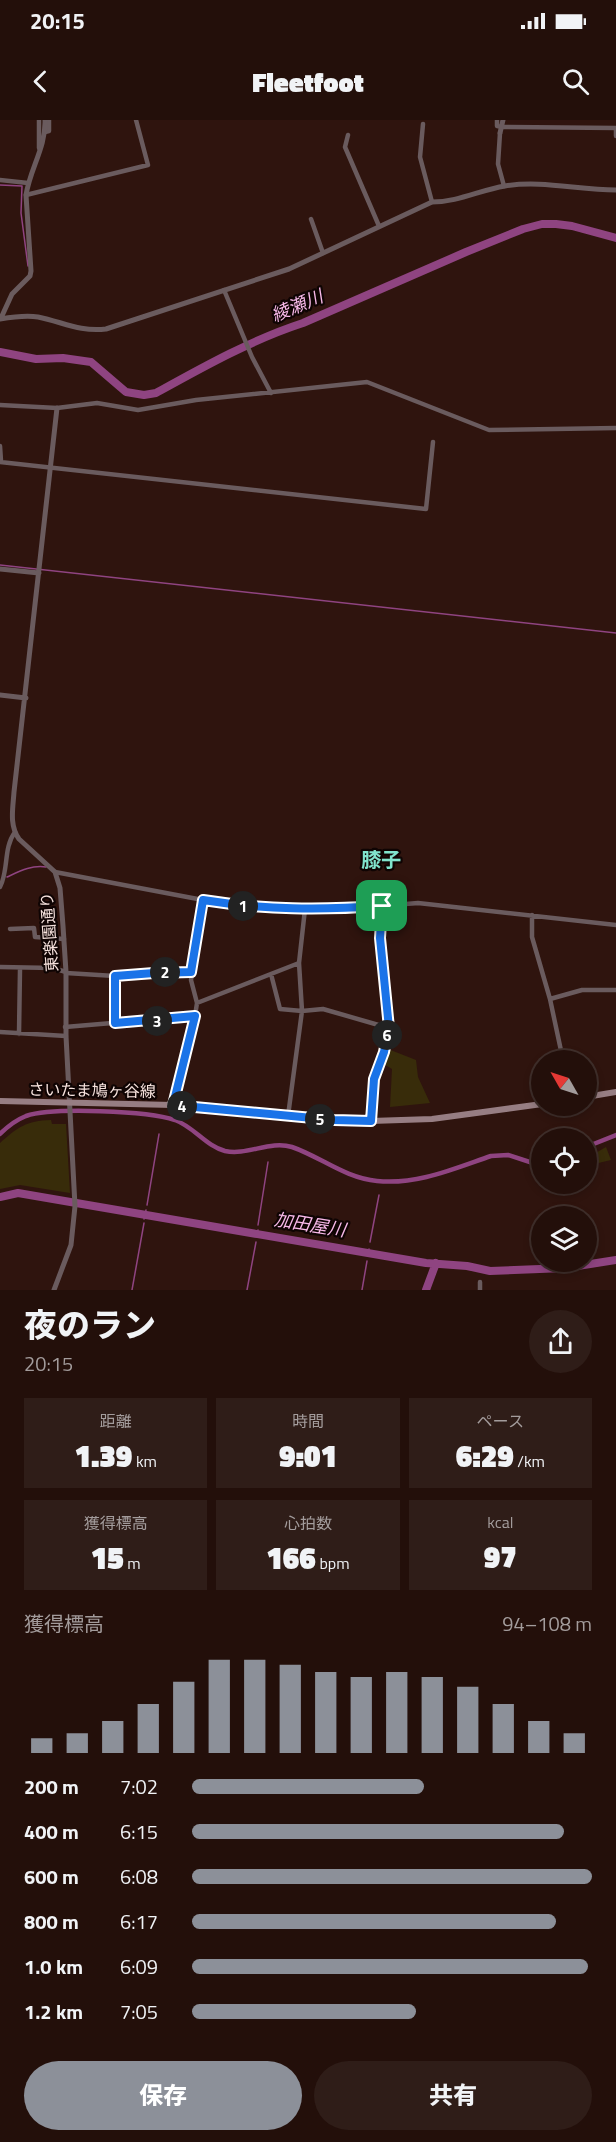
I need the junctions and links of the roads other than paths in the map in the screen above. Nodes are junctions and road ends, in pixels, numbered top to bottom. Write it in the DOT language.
graph roads {
  1 [pos="39,120"];
  2 [pos="47,120"];
  3 [pos="136,120"];
  4 [pos="497,120"];
  5 [pos="503,120"];
  6 [pos="423,124"];
  7 [pos="503,127"];
  8 [pos="500,133"];
  9 [pos="348,135"];
  10 [pos="616,136"];
  11 [pos="39,154"];
  12 [pos="0,180"];
  13 [pos="28,183"];
  14 [pos="504,186"];
  15 [pos="616,190"];
  16 [pos="26,195"];
  17 [pos="432,202"];
  18 [pos="311,219"];
  19 [pos="379,226"];
  20 [pos="323,253"];
  21 [pos="224,290"];
  22 [pos="0,319"];
  23 [pos="271,393"];
  24 [pos="0,405"];
  25 [pos="57,408"];
  26 [pos="616,428"];
  27 [pos="434,442"];
  28 [pos="0,446"];
  29 [pos="1,461"];
  30 [pos="50,468"];
  31 [pos="0,569"];
  32 [pos="39,573"];
  33 [pos="0,695"];
  34 [pos="26,698"];
  35 [pos="15,832"];
  36 [pos="55,872"];
  37 [pos="1,885"];
  38 [pos="203,900"];
  39 [pos="382,906"];
  40 [pos="305,909"];
  41 [pos="532,915"];
  42 [pos="616,925"];
  43 [pos="10,929"];
  44 [pos="64,939"];
  45 [pos="298,963"];
  46 [pos="0,967"];
  47 [pos="20,969"];
  48 [pos="66,972"];
  49 [pos="191,972"];
  50 [pos="271,974"];
  51 [pos="115,976"];
  52 [pos="616,990"];
  53 [pos="550,999"];
  54 [pos="197,1003"];
  55 [pos="302,1011"];
  56 [pos="195,1016"];
  57 [pos="115,1023"];
  58 [pos="65,1027"];
  59 [pos="389,1028"];
  60 [pos="0,1032"];
  61 [pos="19,1034"];
  62 [pos="66,1036"];
  63 [pos="561,1050"];
  64 [pos="616,1092"];
  65 [pos="597,1095"];
  66 [pos="0,1101"];
  67 [pos="70,1104"];
  68 [pos="173,1105"];
  69 [pos="531,1106"];
  70 [pos="288,1116"];
  71 [pos="371,1121"];
  72 [pos="480,1282"];
  73 [pos="54,1290"];
  74 [pos="480,1290"];
  1 -- 11 [label="street"];
  2 -- 11 [label="street"];
  3 -- 16 [label="street"];
  4 -- 7 [label="street"];
  5 -- 7 [label="street"];
  6 -- 17 [label="street"];
  7 -- 8 [label="street"];
  7 -- 10 [label="street"];
  8 -- 14 [label="street"];
  9 -- 19 [label="street"];
  11 -- 13 [label="street"];
  12 -- 13 [label="street"];
  13 -- 16 [label="street"];
  14 -- 15 [label="street"];
  14 -- 17 [label="street"];
  16 -- 22 [label="street"];
  17 -- 19 [label="street"];
  18 -- 20 [label="street"];
  19 -- 20 [label="street"];
  20 -- 21 [label="street"];
  21 -- 22 [label="street"];
  21 -- 23 [label="street"];
  23 -- 25 [label="street"];
  23 -- 26 [label="street"];
  24 -- 25 [label="street"];
  25 -- 30 [label="street"];
  27 -- 30 [label="street"];
  28 -- 29 [label="street"];
  29 -- 30 [label="street"];
  30 -- 32 [label="street"];
  31 -- 32 [label="street"];
  32 -- 34 [label="street"];
  33 -- 34 [label="street"];
  34 -- 35 [label="street"];
  35 -- 36 [label="street, 東楽園通り"];
  35 -- 37 [label="street"];
  36 -- 38 [label="street"];
  36 -- 44 [label="street, 東楽園通り"];
  38 -- 40 [label="street"];
  38 -- 49 [label="street"];
  39 -- 40 [label="street"];
  39 -- 41 [label="street"];
  39 -- 59 [label="street"];
  40 -- 45 [label="street"];
  41 -- 42 [label="street"];
  41 -- 53 [label="street"];
  43 -- 44 [label="street"];
  44 -- 48 [label="street, 東楽園通り"];
  45 -- 50 [label="street"];
  45 -- 55 [label="street"];
  46 -- 47 [label="street"];
  47 -- 48 [label="street"];
  47 -- 61 [label="street"];
  48 -- 51 [label="street"];
  48 -- 58 [label="street, 東楽園通り"];
  49 -- 51 [label="street"];
  49 -- 54 [label="street"];
  50 -- 54 [label="street"];
  50 -- 55 [label="street"];
  51 -- 57 [label="street"];
  52 -- 53 [label="street"];
  53 -- 63 [label="street"];
  54 -- 56 [label="street"];
  55 -- 59 [label="street"];
  55 -- 70 [label="street"];
  56 -- 57 [label="street"];
  56 -- 68 [label="street"];
  57 -- 58 [label="street"];
  58 -- 62 [label="street, 東楽園通り"];
  59 -- 71 [label="street"];
  60 -- 61 [label="street"];
  61 -- 62 [label="street"];
  62 -- 67 [label="street, 東楽園通り"];
  64 -- 65 [label="main road"];
  66 -- 67 [label="main road, さいたま鳩ヶ谷線"];
  67 -- 68 [label="main road, さいたま鳩ヶ谷線"];
  67 -- 73 [label="street, 東楽園通り"];
  68 -- 70 [label="main road, さいたま鳩ヶ谷線"];
  69 -- 71 [label="main road, さいたま鳩ヶ谷線"];
  70 -- 71 [label="main road, さいたま鳩ヶ谷線"];
  72 -- 74 [label="street"];
}
